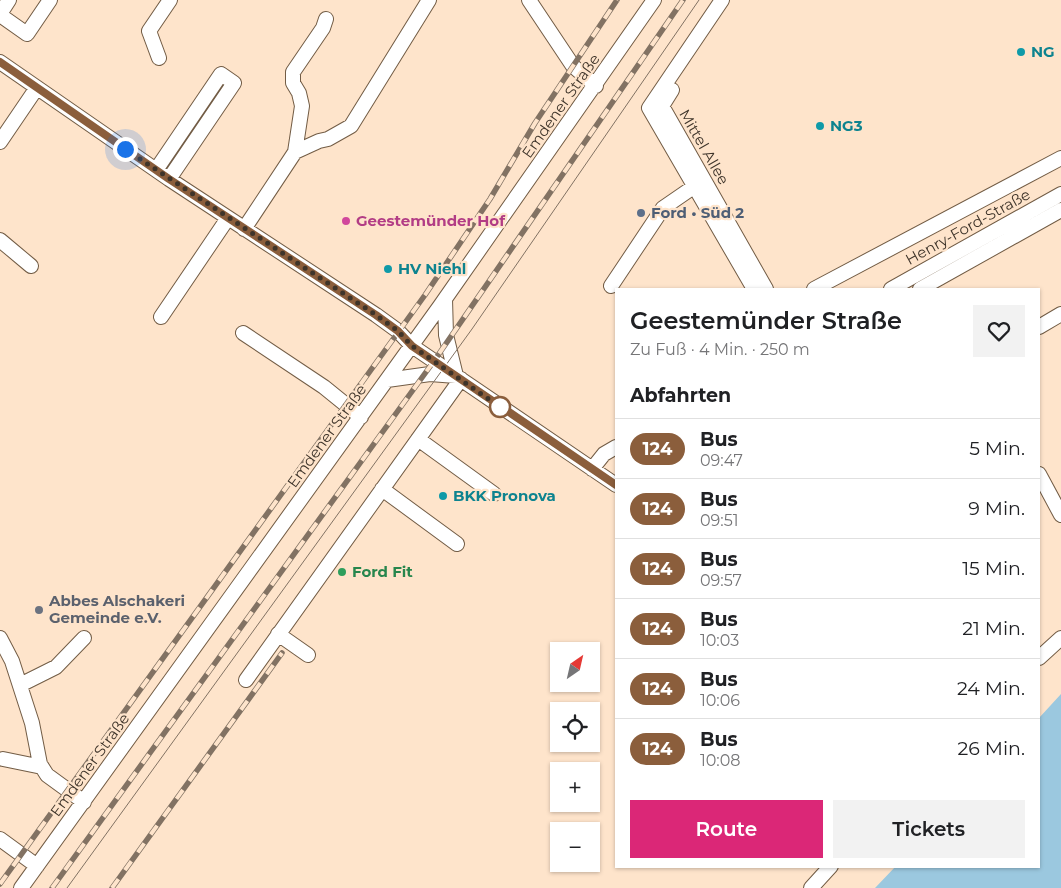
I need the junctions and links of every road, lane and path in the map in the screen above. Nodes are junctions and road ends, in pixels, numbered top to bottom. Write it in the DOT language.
graph roads {
  1 [pos="9,0"];
  2 [pos="50,0"];
  3 [pos="170,0"];
  4 [pos="429,0"];
  5 [pos="529,0"];
  6 [pos="654,0"];
  7 [pos="722,0"];
  8 [pos="732,0"];
  9 [pos="0,15"];
  10 [pos="326,19"];
  11 [pos="159,58"];
  12 [pos="0,62"];
  13 [pos="596,86"];
  14 [pos="36,89"];
  15 [pos="0,142"];
  16 [pos="295,152"];
  17 [pos="1061,158"];
  18 [pos="156,170"];
  19 [pos="169,179"];
  20 [pos="695,186"];
  21 [pos="1061,194"];
  22 [pos="1061,210"];
  23 [pos="228,218"];
  24 [pos="244,228"];
  25 [pos="0,240"];
  26 [pos="31,266"];
  27 [pos="611,286"];
  28 [pos="753,288"];
  29 [pos="765,288"];
  30 [pos="816,288"];
  31 [pos="893,288"];
  32 [pos="922,288"];
  33 [pos="445,299"];
  34 [pos="1061,314"];
  35 [pos="161,317"];
  36 [pos="1040,326"];
  37 [pos="243,333"];
  38 [pos="412,346"];
  39 [pos="458,378"];
  40 [pos="387,380"];
  41 [pos="361,416"];
  42 [pos="418,439"];
  43 [pos="615,448"];
  44 [pos="592,469"];
  45 [pos="1040,476"];
  46 [pos="615,481"];
  47 [pos="382,489"];
  48 [pos="494,494"];
  49 [pos="1061,515"];
  50 [pos="457,544"];
  51 [pos="278,634"];
  52 [pos="0,638"];
  53 [pos="84,638"];
  54 [pos="1061,638"];
  55 [pos="308,655"];
  56 [pos="1040,657"];
  57 [pos="246,680"];
  58 [pos="20,685"];
  59 [pos="2,759"];
  60 [pos="42,768"];
  61 [pos="84,802"];
  62 [pos="0,840"];
  63 [pos="37,866"];
  64 [pos="829,868"];
  65 [pos="21,888"];
  66 [pos="811,888"];
  1 -- 9 [label="street"];
  2 -- 9 [label="street"];
  3 -- 11 [label="street"];
  4 -- 16 [label="street"];
  5 -- 13 [label="street"];
  6 -- 13 [label="street, Emdener Straße"];
  7 -- 20 [label="street"];
  8 -- 29 [label="street, Mittel Allee"];
  10 -- 16 [label="street"];
  12 -- 14 [label="street"];
  13 -- 33 [label="street, Emdener Straße"];
  14 -- 15 [label="street"];
  14 -- 18 [label="street"];
  16 -- 24 [label="street"];
  17 -- 30 [label="street, Henry-Ford-Straße"];
  18 -- 19 [label="street"];
  18 -- 19 [label="street"];
  19 -- 23 [label="street"];
  20 -- 27 [label="street"];
  20 -- 28 [label="street"];
  21 -- 31 [label="street, Henry-Ford-Straße"];
  22 -- 32 [label="street, Henry-Ford-Straße"];
  23 -- 24 [label="street"];
  23 -- 35 [label="street"];
  24 -- 38 [label="street"];
  25 -- 26 [label="street"];
  33 -- 38 [label="street, Emdener Straße"];
  33 -- 39 [label="street"];
  34 -- 36 [label="street"];
  37 -- 41 [label="street"];
  38 -- 39 [label="street"];
  38 -- 40 [label="street, Emdener Straße"];
  39 -- 40 [label="street"];
  39 -- 42 [label="street"];
  39 -- 44 [label="street"];
  40 -- 41 [label="street, Emdener Straße"];
  41 -- 61 [label="street, Emdener Straße"];
  42 -- 47 [label="street"];
  42 -- 48 [label="street"];
  43 -- 44 [label="street"];
  44 -- 46 [label="street"];
  45 -- 49 [label="street"];
  47 -- 50 [label="street"];
  47 -- 51 [label="street"];
  51 -- 55 [label="street"];
  51 -- 57 [label="street"];
  52 -- 58 [label="street"];
  53 -- 58 [label="street"];
  54 -- 56 [label="street"];
  58 -- 60 [label="street"];
  59 -- 60 [label="street"];
  60 -- 61 [label="street"];
  61 -- 63 [label="street, Emdener Straße"];
  62 -- 63 [label="street"];
  63 -- 65 [label="street, Emdener Straße"];
  64 -- 66 [label="street"];
}
